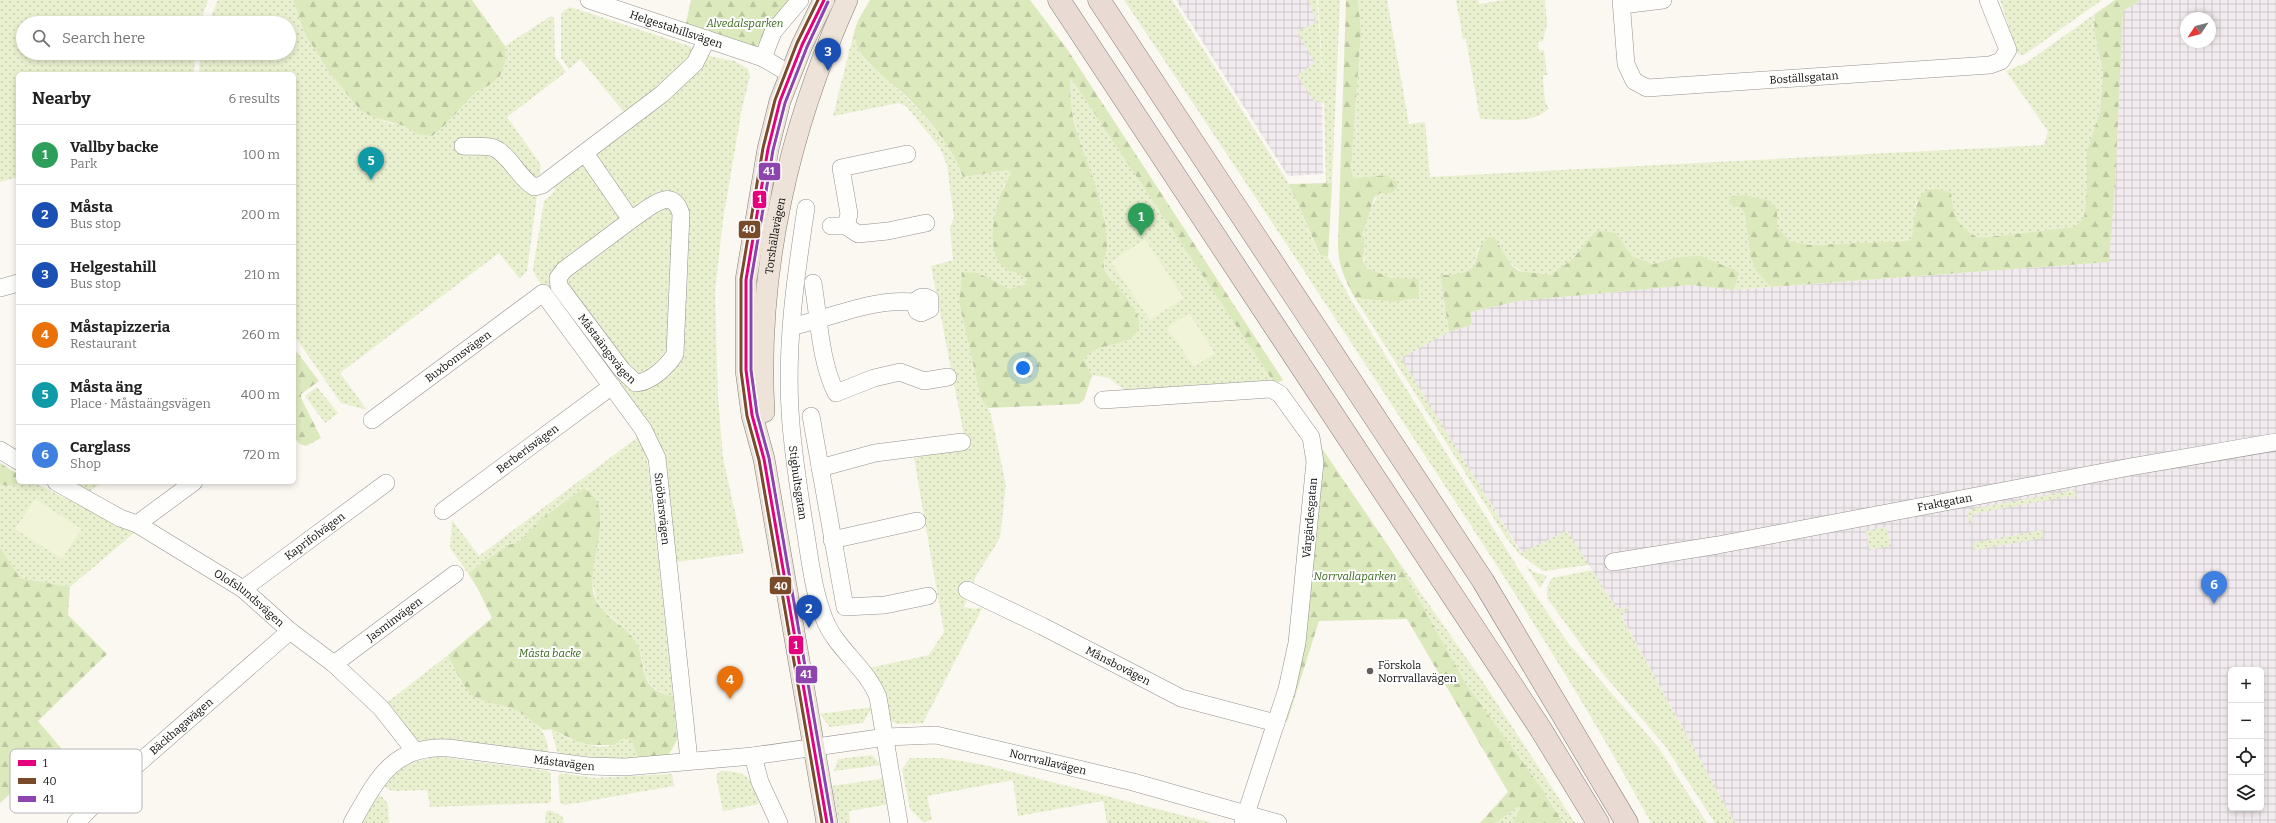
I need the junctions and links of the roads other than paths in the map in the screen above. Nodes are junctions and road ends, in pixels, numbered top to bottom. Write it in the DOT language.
graph roads {
  1 [pos="589,0"];
  2 [pos="800,0"];
  3 [pos="824,0"];
  4 [pos="847,0"];
  5 [pos="1059,0"];
  6 [pos="1099,0"];
  7 [pos="1663,0"];
  8 [pos="1988,0"];
  9 [pos="1621,2"];
  10 [pos="708,39"];
  11 [pos="763,58"];
  12 [pos="790,74"];
  13 [pos="814,81"];
  14 [pos="463,146"];
  15 [pos="585,152"];
  16 [pos="907,154"];
  17 [pos="806,208"];
  18 [pos="631,220"];
  19 [pos="926,223"];
  20 [pos="813,283"];
  21 [pos="16,284"];
  22 [pos="0,288"];
  23 [pos="543,293"];
  24 [pos="914,302"];
  25 [pos="819,320"];
  26 [pos="798,325"];
  27 [pos="948,377"];
  28 [pos="612,386"];
  29 [pos="1103,400"];
  30 [pos="811,416"];
  31 [pos="372,420"];
  32 [pos="962,442"];
  33 [pos="2276,442"];
  34 [pos="0,450"];
  35 [pos="764,459"];
  36 [pos="16,460"];
  37 [pos="820,468"];
  38 [pos="386,483"];
  39 [pos="60,484"];
  40 [pos="191,484"];
  41 [pos="444,511"];
  42 [pos="917,521"];
  43 [pos="829,523"];
  44 [pos="137,524"];
  45 [pos="811,526"];
  46 [pos="832,540"];
  47 [pos="1614,562"];
  48 [pos="455,574"];
  49 [pos="243,589"];
  50 [pos="967,590"];
  51 [pos="928,596"];
  52 [pos="290,631"];
  53 [pos="334,664"];
  54 [pos="1276,723"];
  55 [pos="886,737"];
  56 [pos="812,746"];
  57 [pos="414,750"];
  58 [pos="753,756"];
  59 [pos="142,760"];
  60 [pos="689,760"];
  61 [pos="86,813"];
  62 [pos="1245,818"];
  63 [pos="76,823"];
  64 [pos="352,823"];
  65 [pos="779,823"];
  66 [pos="827,823"];
  67 [pos="899,823"];
  68 [pos="1278,823"];
  69 [pos="1598,823"];
  70 [pos="1627,823"];
  1 -- 10 [label="street, Helgestahillsvägen"];
  2 -- 11 [label="street"];
  3 -- 12 [label="main road, Torshällavägen"];
  4 -- 13 [label="main road, Torshällavägen"];
  5 -- 69 [label="highway"];
  6 -- 70 [label="highway"];
  7 -- 9 [label="street"];
  8 -- 9 [label="street, Boställsgatan"];
  10 -- 11 [label="street, Helgestahillsvägen"];
  10 -- 15 [label="street"];
  11 -- 12 [label="street, Helgestahillsvägen"];
  12 -- 13 [label="main road"];
  12 -- 35 [label="main road, Torshällavägen"];
  13 -- 35 [label="main road, Torshällavägen"];
  14 -- 15 [label="street"];
  15 -- 18 [label="street"];
  16 -- 19 [label="street"];
  17 -- 55 [label="street, Stighultsgatan"];
  18 -- 18 [label="street, Måstaängsvägen"];
  20 -- 25 [label="street"];
  21 -- 22 [label="street"];
  23 -- 28 [label="street, Snöbärsvägen"];
  23 -- 31 [label="street, Buxbomsvägen"];
  24 -- 25 [label="street"];
  25 -- 26 [label="street"];
  25 -- 27 [label="street"];
  28 -- 41 [label="street, Berberisvägen"];
  28 -- 60 [label="street, Snöbärsvägen"];
  29 -- 54 [label="street, Vårgärdesgatan"];
  30 -- 37 [label="street"];
  32 -- 37 [label="street"];
  33 -- 47 [label="street, Fraktgatan"];
  34 -- 36 [label="street"];
  35 -- 56 [label="main road, Torshällavägen"];
  37 -- 43 [label="street"];
  38 -- 49 [label="street, Kaprifolvägen"];
  39 -- 44 [label="street, Olofslundsvägen"];
  40 -- 44 [label="street"];
  42 -- 46 [label="street"];
  43 -- 45 [label="street"];
  43 -- 46 [label="street"];
  44 -- 49 [label="street, Olofslundsvägen"];
  46 -- 51 [label="street"];
  48 -- 53 [label="street, Jasminvägen"];
  49 -- 52 [label="street, Olofslundsvägen"];
  50 -- 54 [label="street, Månsbovägen"];
  52 -- 53 [label="street, Olofslundsvägen"];
  52 -- 59 [label="street, Bäckhagavägen"];
  53 -- 57 [label="street, Olofslundsvägen"];
  54 -- 62 [label="street, Vårgärdesgatan"];
  55 -- 56 [label="street, Norrvallavägen"];
  55 -- 62 [label="street, Norrvallavägen"];
  55 -- 67 [label="street, Stighultsgatan"];
  56 -- 58 [label="street, Måstavägen"];
  56 -- 66 [label="main road, Torshällavägen"];
  57 -- 60 [label="street, Måstavägen"];
  57 -- 64 [label="street, Måstavägen"];
  58 -- 60 [label="street, Måstavägen"];
  58 -- 65 [label="street"];
  61 -- 63 [label="street, Bäckhagavägen"];
  62 -- 68 [label="street, Norrvallavägen"];
}
